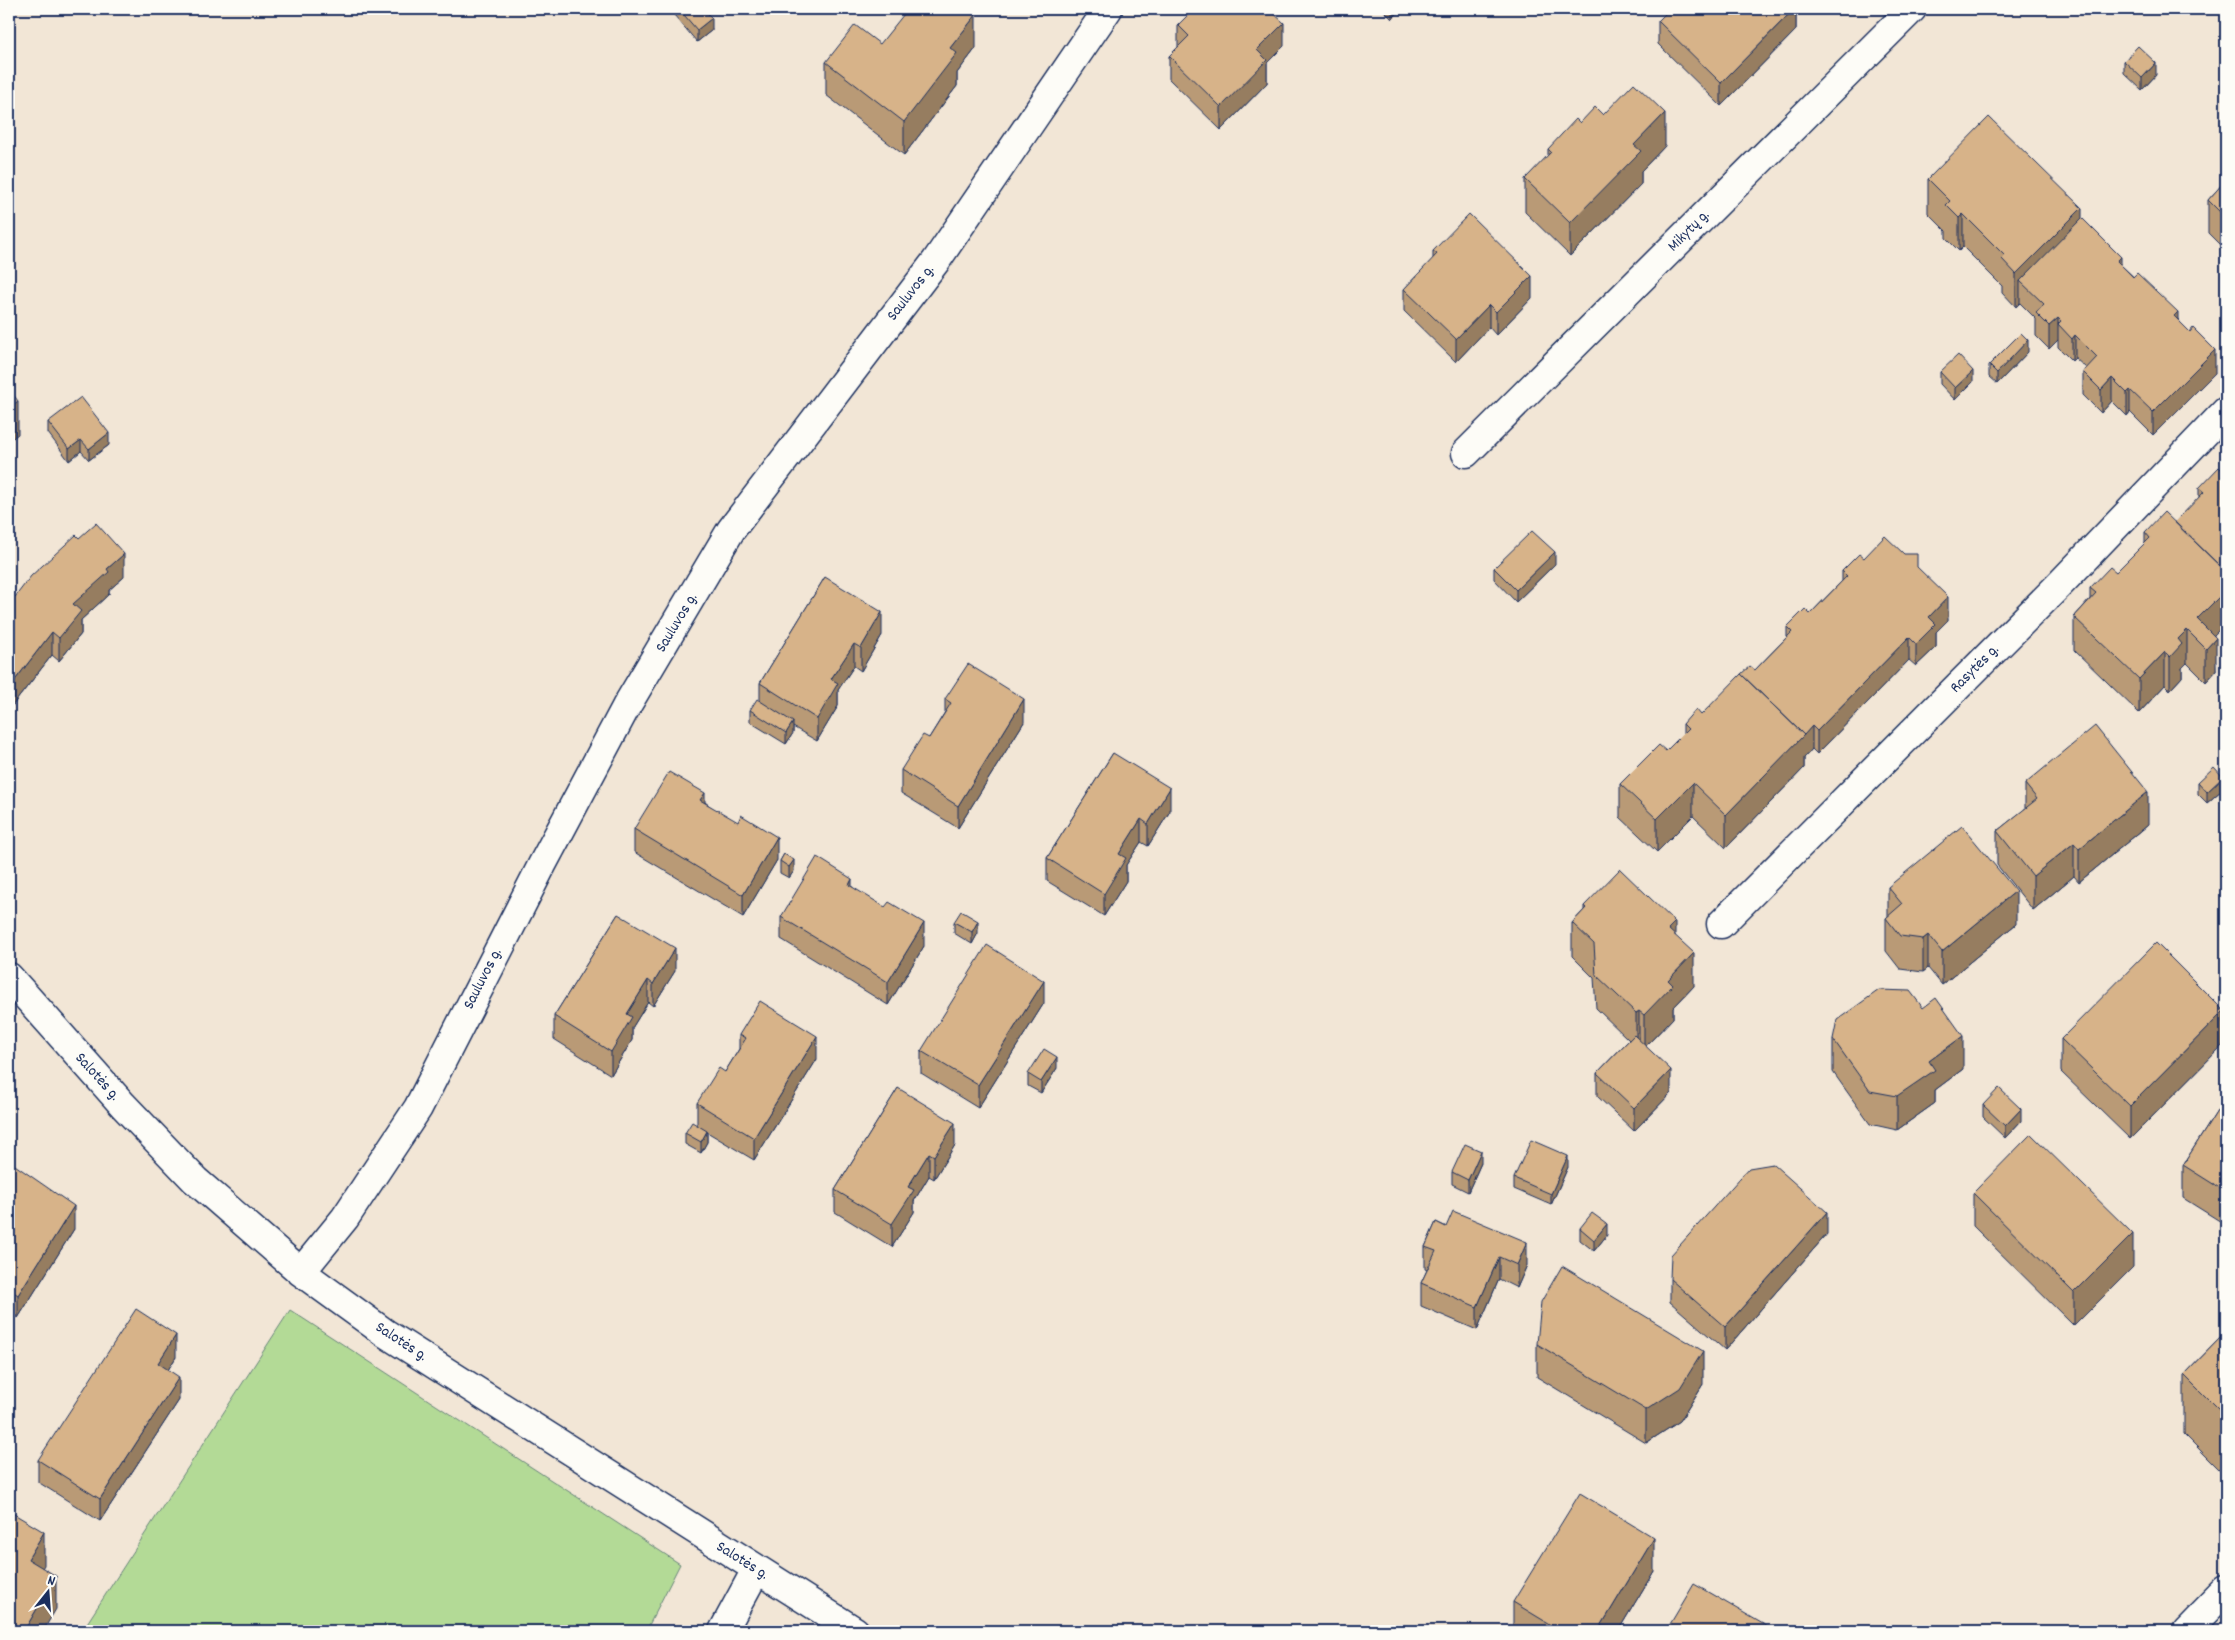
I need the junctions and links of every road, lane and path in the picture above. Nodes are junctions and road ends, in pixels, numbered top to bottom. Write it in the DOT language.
graph roads {
  1 [pos="1108,9"];
  2 [pos="1912,9"];
  3 [pos="2226,411"];
  4 [pos="1466,453"];
  5 [pos="1721,924"];
  6 [pos="9,977"];
  7 [pos="301,1272"];
  8 [pos="756,1570"];
  9 [pos="2226,1590"];
  10 [pos="723,1631"];
  11 [pos="855,1631"];
  12 [pos="2186,1631"];
  1 -- 7 [label="street, Sauluvos g."];
  2 -- 4 [label="street, Mikytų g."];
  3 -- 5 [label="street, Rasytės g."];
  6 -- 7 [label="street, Salotės g."];
  7 -- 8 [label="street, Salotės g."];
  8 -- 10 [label="street"];
  8 -- 11 [label="street, Salotės g."];
  9 -- 12 [label="street"];
}
